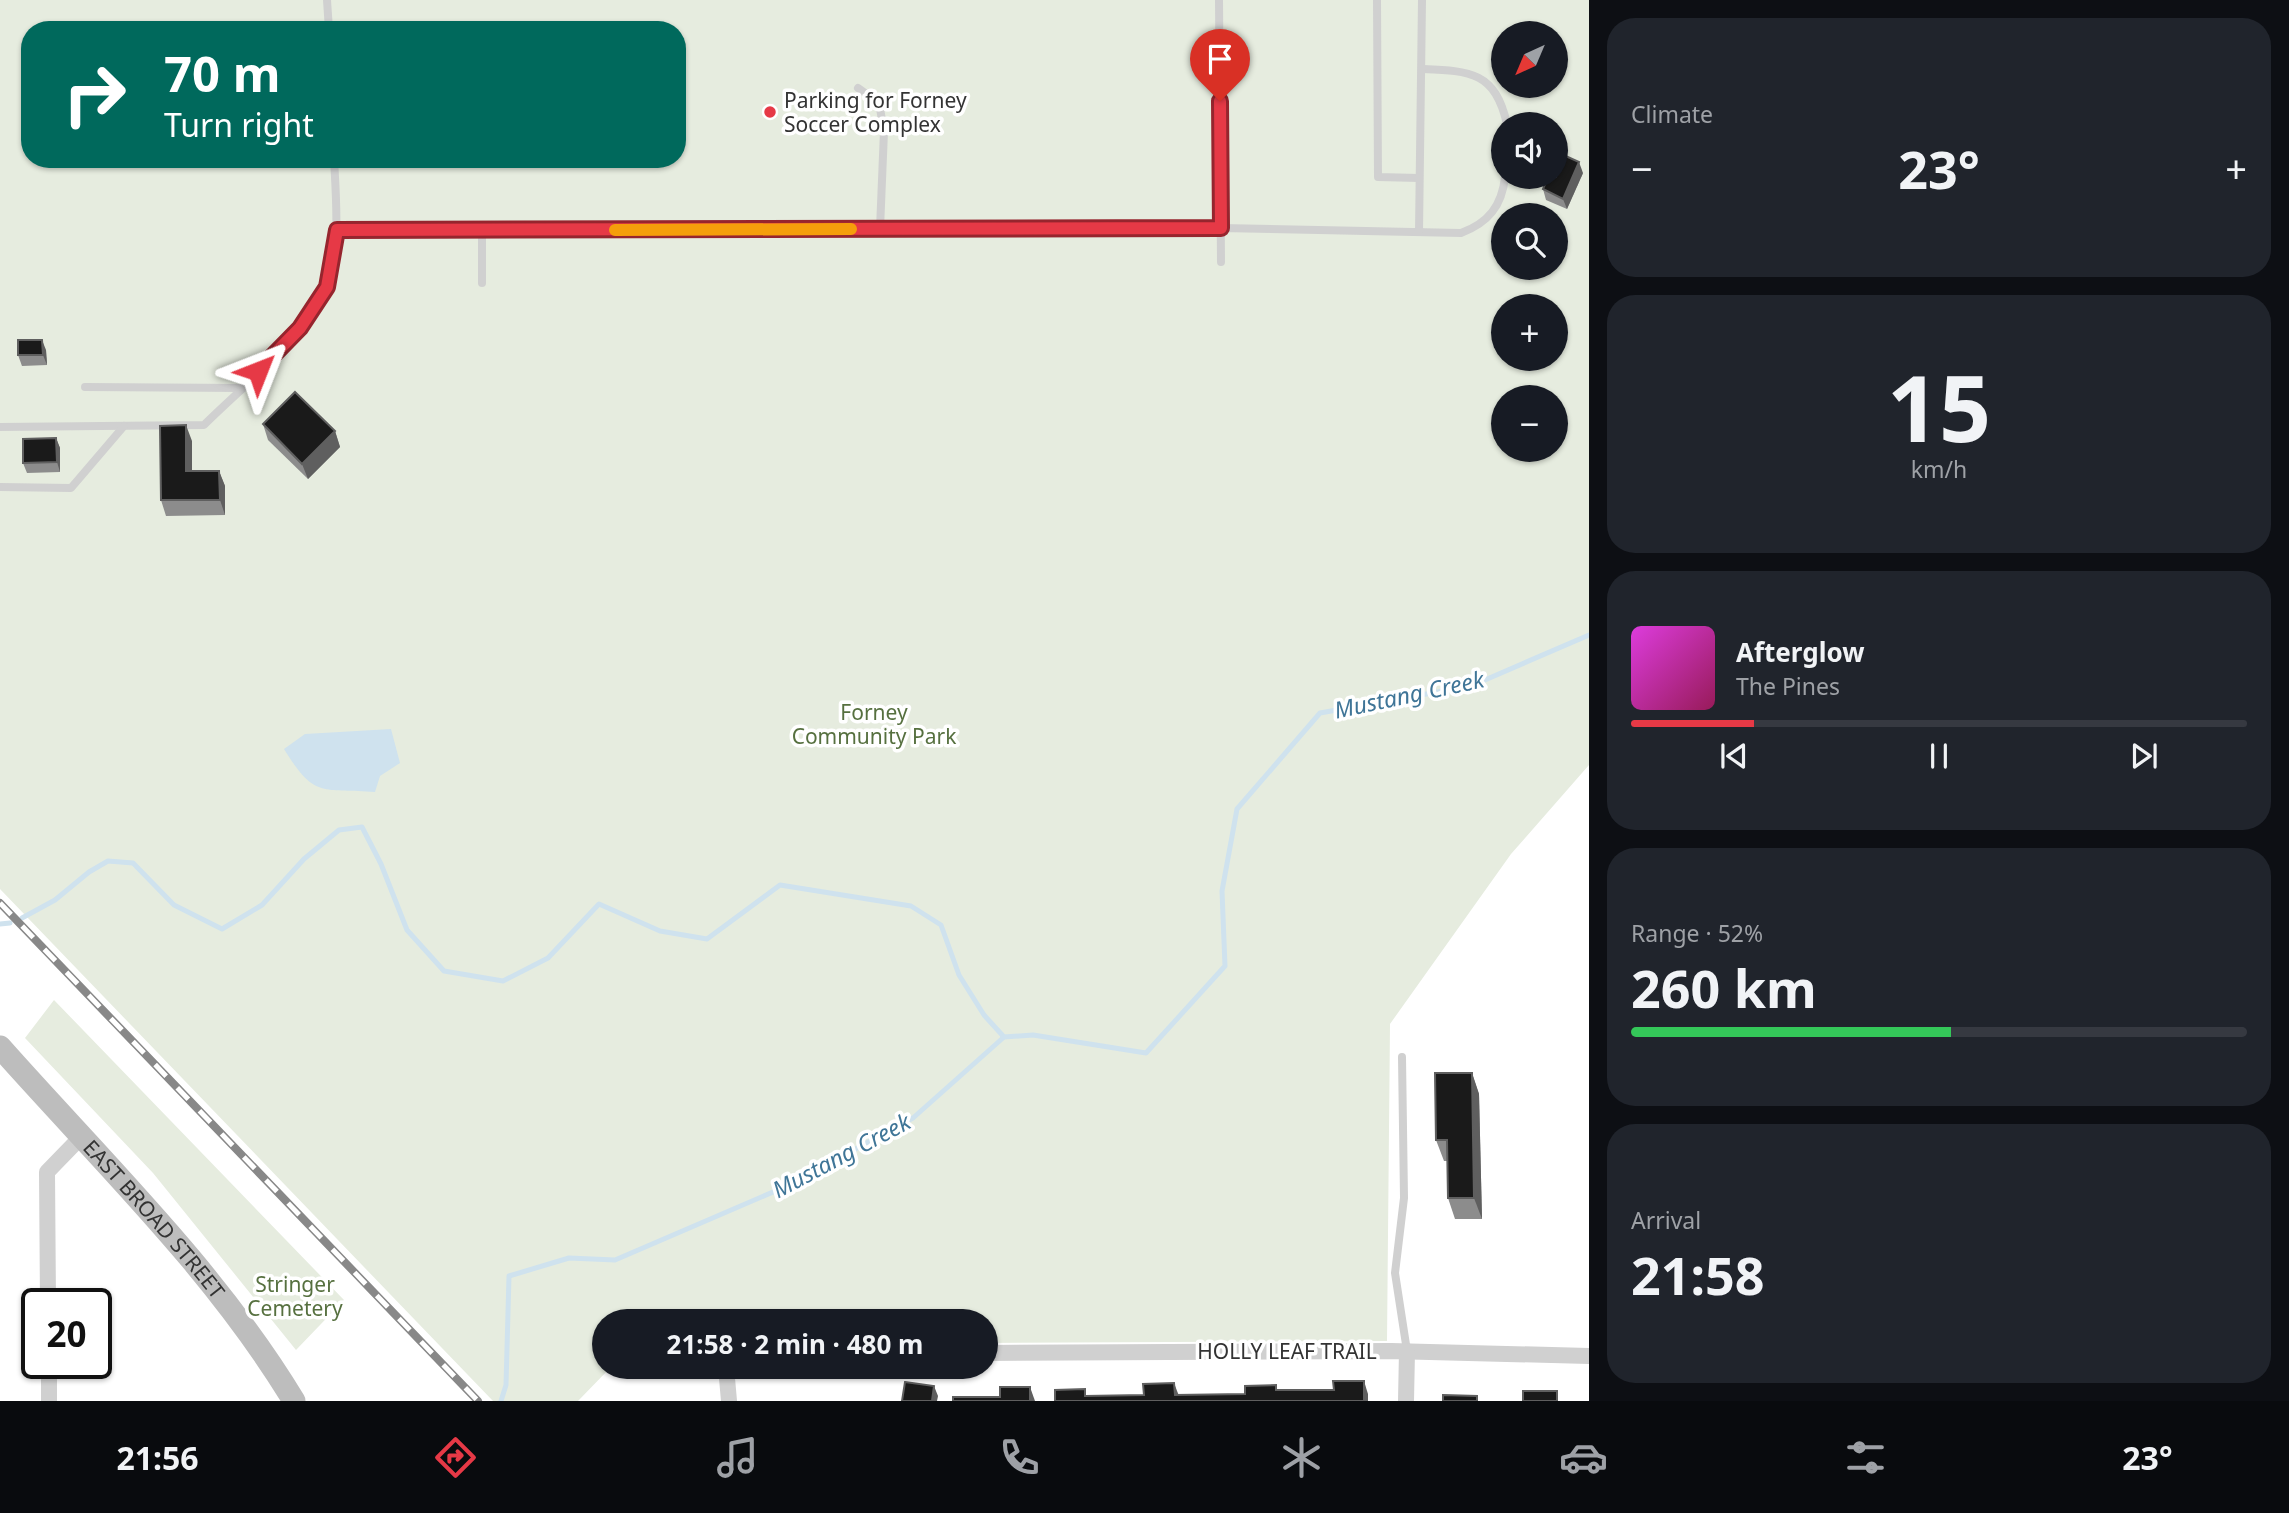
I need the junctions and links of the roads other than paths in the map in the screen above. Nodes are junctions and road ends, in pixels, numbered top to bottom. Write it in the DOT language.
graph roads {
  1 [pos="327,0"];
  2 [pos="1219,0"];
  3 [pos="1377,0"];
  4 [pos="1422,0"];
  5 [pos="328,21"];
  6 [pos="1423,69"];
  7 [pos="858,88"];
  8 [pos="1504,112"];
  9 [pos="334,168"];
  10 [pos="1419,178"];
  11 [pos="1503,189"];
  12 [pos="1221,228"];
  13 [pos="880,229"];
  14 [pos="337,230"];
  15 [pos="482,230"];
  16 [pos="1419,232"];
  17 [pos="1221,262"];
  18 [pos="482,283"];
  19 [pos="85,387"];
  20 [pos="242,388"];
  21 [pos="124,426"];
  22 [pos="0,427"];
  23 [pos="0,487"];
  24 [pos="0,1047"];
  25 [pos="1402,1057"];
  26 [pos="80,1138"];
  27 [pos="48,1288"];
  28 [pos="1406,1351"];
  29 [pos="998,1353"];
  30 [pos="1589,1356"];
  31 [pos="49,1379"];
  32 [pos="727,1379"];
  33 [pos="49,1401"];
  34 [pos="294,1401"];
  35 [pos="729,1401"];
  36 [pos="1406,1401"];
  1 -- 5 [label="lane"];
  2 -- 12 [label="lane"];
  3 -- 10 [label="lane"];
  4 -- 6 [label="lane"];
  6 -- 8 [label="lane"];
  6 -- 10 [label="lane"];
  7 -- 13 [label="lane"];
  9 -- 14 [label="lane"];
  10 -- 16 [label="lane"];
  11 -- 16 [label="lane"];
  12 -- 13 [label="lane"];
  12 -- 16 [label="lane"];
  12 -- 17 [label="lane"];
  13 -- 15 [label="lane"];
  14 -- 15 [label="lane"];
  14 -- 20 [label="lane"];
  15 -- 18 [label="lane"];
  19 -- 20 [label="lane"];
  20 -- 21 [label="lane"];
  21 -- 22 [label="lane"];
  21 -- 23 [label="lane"];
  24 -- 26 [label="main road, EAST BROAD STREET"];
  25 -- 28 [label="lane"];
  26 -- 27 [label="street"];
  26 -- 34 [label="main road, EAST BROAD STREET"];
  28 -- 29 [label="street, HOLLY LEAF TRAIL"];
  28 -- 30 [label="street, HOLLY LEAF TRAIL"];
  28 -- 36 [label="street"];
  31 -- 33 [label="street"];
  32 -- 35 [label="street"];
}
